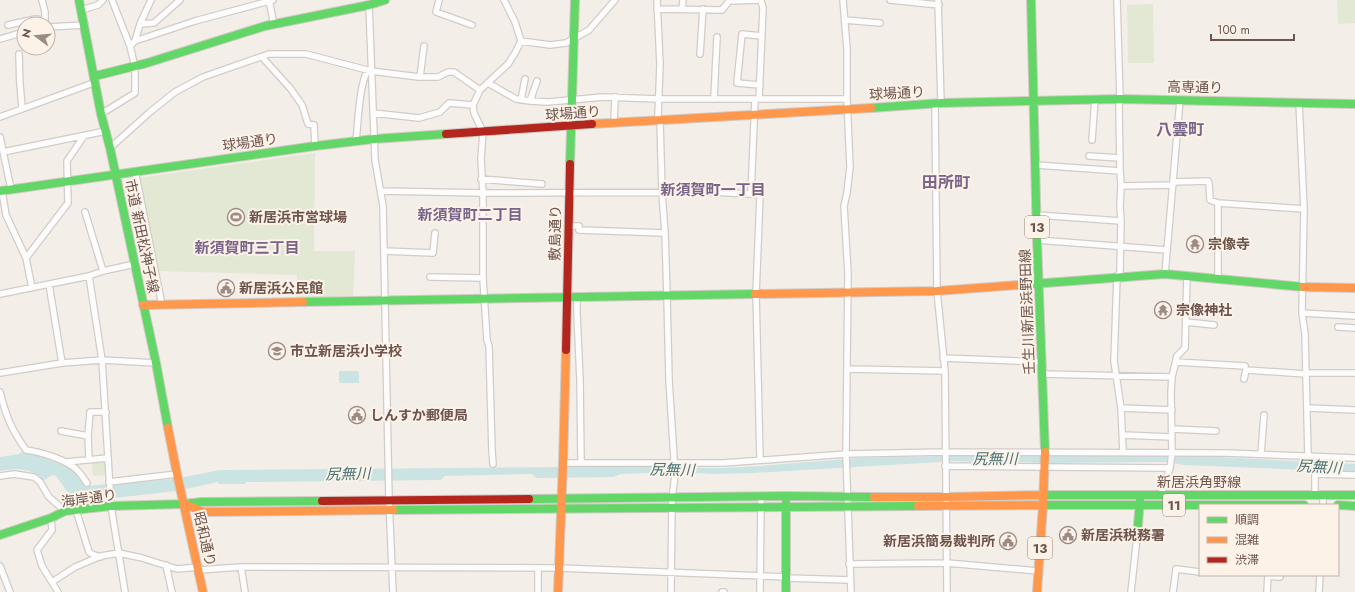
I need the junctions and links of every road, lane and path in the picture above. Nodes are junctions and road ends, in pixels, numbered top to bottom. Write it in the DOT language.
graph roads {
  1 [pos="42,0"];
  2 [pos="79,0"];
  3 [pos="104,0"];
  4 [pos="112,0"];
  5 [pos="151,0"];
  6 [pos="180,0"];
  7 [pos="270,0"];
  8 [pos="385,0"];
  9 [pos="440,0"];
  10 [pos="504,0"];
  11 [pos="575,0"];
  12 [pos="615,0"];
  13 [pos="657,0"];
  14 [pos="683,0"];
  15 [pos="761,0"];
  16 [pos="843,0"];
  17 [pos="890,0"];
  18 [pos="1031,0"];
  19 [pos="1117,0"];
  20 [pos="373,2"];
  21 [pos="938,2"];
  22 [pos="657,9"];
  23 [pos="682,9"];
  24 [pos="703,9"];
  25 [pos="81,10"];
  26 [pos="45,16"];
  27 [pos="845,20"];
  28 [pos="16,23"];
  29 [pos="880,23"];
  30 [pos="140,24"];
  31 [pos="274,24"];
  32 [pos="8,25"];
  33 [pos="472,25"];
  34 [pos="84,26"];
  35 [pos="56,27"];
  36 [pos="16,34"];
  37 [pos="762,36"];
  38 [pos="574,37"];
  39 [pos="717,37"];
  40 [pos="0,39"];
  41 [pos="521,40"];
  42 [pos="135,41"];
  43 [pos="130,46"];
  44 [pos="424,46"];
  45 [pos="700,54"];
  46 [pos="19,56"];
  47 [pos="262,57"];
  48 [pos="135,66"];
  49 [pos="369,71"];
  50 [pos="420,77"];
  51 [pos="95,79"];
  52 [pos="525,79"];
  53 [pos="537,81"];
  54 [pos="488,83"];
  55 [pos="760,85"];
  56 [pos="480,90"];
  57 [pos="615,97"];
  58 [pos="714,98"];
  59 [pos="572,99"];
  60 [pos="658,99"];
  61 [pos="757,99"];
  62 [pos="847,99"];
  63 [pos="1095,99"];
  64 [pos="1120,99"];
  65 [pos="520,100"];
  66 [pos="1034,100"];
  67 [pos="1180,100"];
  68 [pos="530,101"];
  69 [pos="1299,102"];
  70 [pos="938,104"];
  71 [pos="1355,104"];
  72 [pos="473,106"];
  73 [pos="22,108"];
  74 [pos="848,109"];
  75 [pos="373,113"];
  76 [pos="102,114"];
  77 [pos="754,114"];
  78 [pos="0,117"];
  79 [pos="660,121"];
  80 [pos="614,123"];
  81 [pos="571,126"];
  82 [pos="106,131"];
  83 [pos="482,132"];
  84 [pos="84,136"];
  85 [pos="0,137"];
  86 [pos="374,139"];
  87 [pos="1092,140"];
  88 [pos="356,141"];
  89 [pos="315,146"];
  90 [pos="110,148"];
  91 [pos="3,152"];
  92 [pos="1089,156"];
  93 [pos="1120,158"];
  94 [pos="1036,165"];
  95 [pos="135,171"];
  96 [pos="1120,171"];
  97 [pos="116,174"];
  98 [pos="482,179"];
  99 [pos="67,181"];
  100 [pos="542,184"];
  101 [pos="1173,184"];
  102 [pos="1121,186"];
  103 [pos="11,189"];
  104 [pos="1,191"];
  105 [pos="381,191"];
  106 [pos="483,193"];
  107 [pos="569,193"];
  108 [pos="662,193"];
  109 [pos="751,194"];
  110 [pos="1218,203"];
  111 [pos="1304,209"];
  112 [pos="85,212"];
  113 [pos="1037,215"];
  114 [pos="1121,221"];
  115 [pos="568,226"];
  116 [pos="435,233"];
  117 [pos="665,233"];
  118 [pos="1037,240"];
  119 [pos="1120,245"];
  120 [pos="1167,250"];
  121 [pos="384,252"];
  122 [pos="26,258"];
  123 [pos="135,264"];
  124 [pos="103,271"];
  125 [pos="1165,274"];
  126 [pos="1187,275"];
  127 [pos="89,276"];
  128 [pos="430,277"];
  129 [pos="1117,277"];
  130 [pos="483,278"];
  131 [pos="1218,279"];
  132 [pos="1039,283"];
  133 [pos="49,284"];
  134 [pos="1302,287"];
  135 [pos="32,288"];
  136 [pos="1355,288"];
  137 [pos="937,291"];
  138 [pos="847,293"];
  139 [pos="0,294"];
  140 [pos="756,294"];
  141 [pos="668,296"];
  142 [pos="577,297"];
  143 [pos="484,298"];
  144 [pos="567,298"];
  145 [pos="385,300"];
  146 [pos="143,305"];
  147 [pos="162,305"];
  148 [pos="1302,313"];
  149 [pos="1355,316"];
  150 [pos="1186,322"];
  151 [pos="1214,325"];
  152 [pos="1338,327"];
  153 [pos="1355,328"];
  154 [pos="943,358"];
  155 [pos="102,360"];
  156 [pos="1042,362"];
  157 [pos="1176,362"];
  158 [pos="62,363"];
  159 [pos="156,363"];
  160 [pos="1245,366"];
  161 [pos="848,369"];
  162 [pos="945,371"];
  163 [pos="0,373"];
  164 [pos="1306,373"];
  165 [pos="1355,373"];
  166 [pos="1042,374"];
  167 [pos="1116,375"];
  168 [pos="1172,377"];
  169 [pos="1244,379"];
  170 [pos="0,392"];
  171 [pos="1121,408"];
  172 [pos="1307,408"];
  173 [pos="1172,410"];
  174 [pos="1355,410"];
  175 [pos="106,412"];
  176 [pos="1264,415"];
  177 [pos="1172,429"];
  178 [pos="61,431"];
  179 [pos="1216,431"];
  180 [pos="1122,435"];
  181 [pos="88,436"];
  182 [pos="1172,437"];
  183 [pos="1123,452"];
  184 [pos="945,453"];
  185 [pos="1172,453"];
  186 [pos="1045,454"];
  187 [pos="1261,454"];
  188 [pos="846,455"];
  189 [pos="1308,456"];
  190 [pos="108,458"];
  191 [pos="1355,458"];
  192 [pos="760,459"];
  193 [pos="89,460"];
  194 [pos="66,462"];
  195 [pos="493,464"];
  196 [pos="563,464"];
  197 [pos="581,464"];
  198 [pos="674,465"];
  199 [pos="945,466"];
  200 [pos="1045,466"];
  201 [pos="1170,466"];
  202 [pos="1355,475"];
  203 [pos="0,476"];
  204 [pos="177,476"];
  205 [pos="109,483"];
  206 [pos="87,484"];
  207 [pos="1161,494"];
  208 [pos="1044,495"];
  209 [pos="1140,495"];
  210 [pos="1319,495"];
  211 [pos="786,496"];
  212 [pos="848,496"];
  213 [pos="1355,496"];
  214 [pos="761,497"];
  215 [pos="947,497"];
  216 [pos="672,498"];
  217 [pos="437,499"];
  218 [pos="561,499"];
  219 [pos="389,500"];
  220 [pos="110,503"];
  221 [pos="184,504"];
  222 [pos="1323,504"];
  223 [pos="1043,505"];
  224 [pos="1140,505"];
  225 [pos="1199,505"];
  226 [pos="1339,505"];
  227 [pos="947,506"];
  228 [pos="1355,506"];
  229 [pos="672,507"];
  230 [pos="561,508"];
  231 [pos="761,508"];
  232 [pos="786,508"];
  233 [pos="848,508"];
  234 [pos="389,509"];
  235 [pos="76,510"];
  236 [pos="436,510"];
  237 [pos="65,511"];
  238 [pos="51,518"];
  239 [pos="0,535"];
  240 [pos="1137,537"];
  241 [pos="119,553"];
  242 [pos="100,557"];
  243 [pos="947,563"];
  244 [pos="850,564"];
  245 [pos="166,565"];
  246 [pos="0,566"];
  247 [pos="241,567"];
  248 [pos="392,568"];
  249 [pos="538,568"];
  250 [pos="559,568"];
  251 [pos="199,569"];
  252 [pos="1038,571"];
  253 [pos="1199,572"];
  254 [pos="671,573"];
  255 [pos="1268,576"];
  256 [pos="1320,576"];
  257 [pos="760,577"];
  258 [pos="786,578"];
  259 [pos="850,580"];
  260 [pos="52,582"];
  261 [pos="10,592"];
  262 [pos="58,592"];
  263 [pos="125,592"];
  264 [pos="172,592"];
  265 [pos="203,592"];
  266 [pos="245,592"];
  267 [pos="393,592"];
  268 [pos="538,592"];
  269 [pos="558,592"];
  270 [pos="671,592"];
  271 [pos="760,592"];
  272 [pos="786,592"];
  273 [pos="851,592"];
  274 [pos="947,592"];
  275 [pos="1037,592"];
  276 [pos="1131,592"];
  277 [pos="1173,592"];
  278 [pos="1267,592"];
  279 [pos="1319,592"];
  1 -- 26 [label="street"];
  2 -- 25 [label="street, 市道 新田松神子線"];
  3 -- 25 [label="street"];
  4 -- 43 [label="street"];
  5 -- 30 [label="street"];
  6 -- 30 [label="street"];
  7 -- 31 [label="street"];
  7 -- 42 [label="street"];
  8 -- 20 [label="street"];
  9 -- 33 [label="street"];
  10 -- 41 [label="street"];
  11 -- 38 [label="street, 敷島通り"];
  12 -- 38 [label="street"];
  13 -- 22 [label="street"];
  14 -- 23 [label="street"];
  15 -- 24 [label="street"];
  15 -- 37 [label="street"];
  16 -- 27 [label="street"];
  17 -- 21 [label="street"];
  18 -- 66 [label="street, 壬生川新居浜野田線 / 13"];
  19 -- 64 [label="street"];
  20 -- 31 [label="street"];
  20 -- 49 [label="street"];
  21 -- 70 [label="street"];
  22 -- 23 [label="street"];
  22 -- 60 [label="street"];
  23 -- 24 [label="street"];
  24 -- 45 [label="street"];
  25 -- 34 [label="street, 市道 新田松神子線"];
  27 -- 29 [label="street"];
  27 -- 62 [label="street"];
  28 -- 32 [label="street"];
  30 -- 42 [label="street"];
  31 -- 48 [label="street"];
  34 -- 35 [label="street"];
  34 -- 51 [label="street, 市道 新田松神子線"];
  36 -- 40 [label="street"];
  37 -- 55 [label="street"];
  37 -- 55 [label="street"];
  38 -- 41 [label="street"];
  38 -- 59 [label="street, 敷島通り"];
  39 -- 58 [label="street"];
  41 -- 54 [label="street"];
  42 -- 43 [label="street"];
  43 -- 48 [label="street"];
  44 -- 50 [label="street"];
  46 -- 73 [label="street"];
  47 -- 49 [label="street"];
  47 -- 89 [label="street"];
  47 -- 90 [label="street"];
  48 -- 51 [label="street"];
  48 -- 76 [label="street"];
  49 -- 50 [label="street"];
  49 -- 75 [label="street"];
  49 -- 88 [label="street"];
  50 -- 56 [label="street"];
  51 -- 73 [label="street"];
  51 -- 76 [label="street, 市道 新田松神子線"];
  52 -- 65 [label="street"];
  53 -- 68 [label="street"];
  54 -- 56 [label="street"];
  54 -- 65 [label="street"];
  55 -- 61 [label="street"];
  56 -- 72 [label="street"];
  57 -- 59 [label="street"];
  57 -- 60 [label="street"];
  57 -- 80 [label="street"];
  58 -- 60 [label="street"];
  58 -- 61 [label="street"];
  59 -- 68 [label="street"];
  59 -- 81 [label="street, 敷島通り"];
  60 -- 79 [label="street"];
  61 -- 62 [label="street"];
  61 -- 77 [label="street"];
  62 -- 74 [label="street"];
  63 -- 64 [label="street, 高専通り"];
  63 -- 66 [label="street, 高専通り"];
  63 -- 87 [label="street"];
  64 -- 67 [label="street, 高専通り"];
  64 -- 93 [label="street"];
  65 -- 68 [label="street"];
  66 -- 70 [label="street, 球場通り"];
  66 -- 94 [label="street, 壬生川新居浜野田線 / 13"];
  67 -- 69 [label="street, 高専通り"];
  67 -- 101 [label="street"];
  69 -- 71 [label="street, 高専通り"];
  69 -- 111 [label="street"];
  70 -- 74 [label="street, 球場通り"];
  70 -- 137 [label="street"];
  72 -- 75 [label="street"];
  72 -- 83 [label="street"];
  73 -- 78 [label="street"];
  74 -- 77 [label="street, 球場通り"];
  74 -- 138 [label="street"];
  75 -- 86 [label="street"];
  76 -- 82 [label="street, 市道 新田松神子線"];
  77 -- 79 [label="street, 球場通り"];
  77 -- 109 [label="street"];
  79 -- 80 [label="street, 球場通り"];
  79 -- 108 [label="street"];
  80 -- 81 [label="street, 球場通り"];
  81 -- 83 [label="street, 球場通り"];
  81 -- 107 [label="street, 敷島通り"];
  82 -- 84 [label="street"];
  82 -- 90 [label="street, 市道 新田松神子線"];
  83 -- 86 [label="street, 球場通り"];
  83 -- 98 [label="street"];
  84 -- 91 [label="street"];
  84 -- 99 [label="street"];
  85 -- 91 [label="street"];
  86 -- 88 [label="street, 球場通り"];
  86 -- 105 [label="street"];
  88 -- 89 [label="street, 球場通り"];
  89 -- 95 [label="street, 球場通り"];
  90 -- 97 [label="street, 市道 新田松神子線"];
  91 -- 103 [label="street"];
  92 -- 93 [label="street"];
  93 -- 96 [label="street"];
  94 -- 96 [label="street"];
  94 -- 113 [label="street, 壬生川新居浜野田線 / 13"];
  95 -- 97 [label="street, 球場通り"];
  95 -- 147 [label="street"];
  96 -- 102 [label="street"];
  97 -- 99 [label="street, 球場通り"];
  97 -- 123 [label="street, 市道 新田松神子線"];
  98 -- 100 [label="street"];
  98 -- 106 [label="street"];
  99 -- 103 [label="street, 球場通り"];
  99 -- 122 [label="street"];
  101 -- 102 [label="street"];
  101 -- 110 [label="street"];
  101 -- 120 [label="street"];
  102 -- 114 [label="street"];
  103 -- 104 [label="street, 球場通り"];
  104 -- 122 [label="street"];
  105 -- 106 [label="street"];
  105 -- 121 [label="street"];
  106 -- 107 [label="street"];
  106 -- 130 [label="street"];
  107 -- 108 [label="street"];
  107 -- 115 [label="street, 敷島通り"];
  108 -- 109 [label="street"];
  108 -- 117 [label="street"];
  109 -- 140 [label="street"];
  110 -- 111 [label="street"];
  110 -- 131 [label="street"];
  111 -- 134 [label="street"];
  112 -- 124 [label="street"];
  113 -- 114 [label="street"];
  113 -- 118 [label="street, 壬生川新居浜野田線 / 13"];
  114 -- 119 [label="street"];
  115 -- 117 [label="street"];
  115 -- 144 [label="street, 敷島通り"];
  116 -- 121 [label="street"];
  117 -- 141 [label="street"];
  118 -- 119 [label="street"];
  118 -- 132 [label="street, 壬生川新居浜野田線 / 13"];
  119 -- 120 [label="street"];
  119 -- 129 [label="street"];
  120 -- 125 [label="street"];
  121 -- 145 [label="street"];
  122 -- 135 [label="street"];
  123 -- 124 [label="street"];
  123 -- 146 [label="street, 市道 新田松神子線"];
  124 -- 127 [label="street"];
  125 -- 126 [label="street"];
  125 -- 129 [label="street"];
  126 -- 131 [label="street"];
  126 -- 150 [label="street"];
  127 -- 133 [label="street"];
  127 -- 155 [label="street"];
  128 -- 130 [label="street"];
  129 -- 132 [label="street"];
  129 -- 167 [label="street"];
  130 -- 143 [label="street"];
  131 -- 134 [label="street"];
  132 -- 137 [label="street"];
  132 -- 156 [label="street, 壬生川新居浜野田線 / 13"];
  133 -- 135 [label="street"];
  133 -- 158 [label="street"];
  134 -- 136 [label="street"];
  134 -- 148 [label="street"];
  135 -- 139 [label="street"];
  137 -- 138 [label="street"];
  137 -- 154 [label="street"];
  138 -- 140 [label="street"];
  138 -- 161 [label="street"];
  140 -- 141 [label="street"];
  140 -- 192 [label="street"];
  141 -- 142 [label="street"];
  141 -- 198 [label="street"];
  142 -- 144 [label="street"];
  142 -- 197 [label="street"];
  143 -- 144 [label="street"];
  143 -- 145 [label="street"];
  143 -- 195 [label="street"];
  144 -- 196 [label="street, 敷島通り"];
  145 -- 147 [label="street"];
  145 -- 219 [label="street"];
  146 -- 147 [label="street"];
  146 -- 159 [label="street, 市道 新田松神子線"];
  148 -- 149 [label="street"];
  148 -- 164 [label="street"];
  150 -- 151 [label="street"];
  150 -- 157 [label="street"];
  152 -- 153 [label="street"];
  154 -- 156 [label="street"];
  154 -- 162 [label="street"];
  155 -- 158 [label="street"];
  155 -- 159 [label="street"];
  155 -- 175 [label="street"];
  156 -- 166 [label="street, 壬生川新居浜野田線 / 13"];
  157 -- 160 [label="street"];
  157 -- 168 [label="street"];
  158 -- 163 [label="street"];
  159 -- 204 [label="street, 市道 新田松神子線"];
  161 -- 162 [label="street"];
  161 -- 188 [label="street"];
  162 -- 184 [label="street"];
  164 -- 165 [label="street"];
  164 -- 169 [label="street"];
  164 -- 172 [label="street"];
  166 -- 167 [label="street"];
  166 -- 186 [label="street, 壬生川新居浜野田線 / 13"];
  167 -- 168 [label="street"];
  167 -- 171 [label="street"];
  168 -- 173 [label="street"];
  170 -- 194 [label="street"];
  171 -- 173 [label="street"];
  171 -- 180 [label="street"];
  172 -- 174 [label="street"];
  172 -- 189 [label="street"];
  173 -- 177 [label="street"];
  175 -- 181 [label="street"];
  175 -- 190 [label="street"];
  176 -- 187 [label="street"];
  177 -- 179 [label="street"];
  177 -- 182 [label="street"];
  178 -- 181 [label="street"];
  180 -- 182 [label="street"];
  180 -- 183 [label="street"];
  181 -- 193 [label="street"];
  182 -- 185 [label="street"];
  183 -- 185 [label="street"];
  183 -- 186 [label="street"];
  184 -- 186 [label="street"];
  184 -- 188 [label="street"];
  184 -- 199 [label="street"];
  185 -- 187 [label="street"];
  185 -- 201 [label="street"];
  186 -- 200 [label="street, 13"];
  187 -- 189 [label="street"];
  188 -- 192 [label="street"];
  188 -- 212 [label="street"];
  189 -- 191 [label="street"];
  190 -- 193 [label="street"];
  190 -- 205 [label="street"];
  192 -- 198 [label="street"];
  193 -- 194 [label="street"];
  194 -- 206 [label="street"];
  196 -- 197 [label="street"];
  196 -- 218 [label="street, 敷島通り"];
  197 -- 198 [label="street"];
  198 -- 216 [label="street"];
  199 -- 200 [label="street"];
  199 -- 215 [label="street"];
  200 -- 201 [label="street"];
  200 -- 208 [label="street, 13"];
  201 -- 207 [label="street"];
  202 -- 210 [label="street"];
  203 -- 237 [label="street"];
  204 -- 205 [label="street"];
  204 -- 221 [label="street, 昭和通り"];
  205 -- 220 [label="street"];
  207 -- 209 [label="street, 新居浜角野線 / 11"];
  207 -- 210 [label="street, 新居浜角野線 / 11"];
  208 -- 209 [label="street, 新居浜角野線 / 11"];
  208 -- 215 [label="street, 新居浜角野線"];
  208 -- 223 [label="street, 13"];
  209 -- 224 [label="street"];
  210 -- 213 [label="street, 新居浜角野線 / 11"];
  210 -- 222 [label="street"];
  211 -- 212 [label="street, 新居浜角野線"];
  211 -- 214 [label="street, 新居浜角野線"];
  211 -- 232 [label="street"];
  212 -- 215 [label="street, 新居浜角野線"];
  212 -- 233 [label="street"];
  214 -- 216 [label="street, 新居浜角野線"];
  214 -- 231 [label="street"];
  215 -- 227 [label="street"];
  216 -- 218 [label="street, 新居浜角野線"];
  216 -- 229 [label="street"];
  217 -- 218 [label="street, 海岸通り"];
  217 -- 219 [label="street, 海岸通り"];
  217 -- 236 [label="street"];
  218 -- 230 [label="street"];
  219 -- 221 [label="street, 海岸通り"];
  219 -- 234 [label="street"];
  220 -- 221 [label="street, 海岸通り"];
  220 -- 235 [label="street, 海岸通り"];
  220 -- 241 [label="street"];
  221 -- 234 [label="street, 新居浜角野線"];
  221 -- 251 [label="street, 昭和通り"];
  223 -- 224 [label="street, 新居浜角野線 / 11"];
  223 -- 227 [label="street, 新居浜角野線"];
  223 -- 252 [label="street, 13"];
  224 -- 225 [label="street, 新居浜角野線 / 11"];
  224 -- 240 [label="street"];
  226 -- 228 [label="street"];
  227 -- 233 [label="street, 新居浜角野線"];
  227 -- 243 [label="street"];
  229 -- 230 [label="street, 新居浜角野線"];
  229 -- 231 [label="street, 新居浜角野線"];
  229 -- 254 [label="street"];
  230 -- 236 [label="street, 新居浜角野線"];
  230 -- 250 [label="street"];
  231 -- 232 [label="street, 新居浜角野線"];
  231 -- 257 [label="street"];
  232 -- 233 [label="street, 新居浜角野線"];
  232 -- 258 [label="street"];
  233 -- 244 [label="street"];
  234 -- 236 [label="street, 新居浜角野線"];
  234 -- 248 [label="street"];
  235 -- 237 [label="street, 海岸通り"];
  235 -- 242 [label="street"];
  237 -- 238 [label="street, 海岸通り"];
  238 -- 239 [label="street, 海岸通り"];
  238 -- 260 [label="street"];
  240 -- 276 [label="street"];
  241 -- 242 [label="street"];
  241 -- 245 [label="street"];
  241 -- 263 [label="street"];
  242 -- 260 [label="street"];
  243 -- 244 [label="street"];
  243 -- 252 [label="street"];
  243 -- 274 [label="street"];
  244 -- 259 [label="street"];
  245 -- 251 [label="street"];
  245 -- 264 [label="street"];
  246 -- 261 [label="street"];
  247 -- 248 [label="street"];
  247 -- 251 [label="street"];
  247 -- 266 [label="street"];
  248 -- 249 [label="street"];
  248 -- 267 [label="street"];
  249 -- 250 [label="street"];
  249 -- 268 [label="street"];
  250 -- 254 [label="street"];
  250 -- 269 [label="street"];
  251 -- 265 [label="street, 昭和通り"];
  252 -- 275 [label="street, 13"];
  253 -- 277 [label="street"];
  254 -- 257 [label="street"];
  254 -- 270 [label="street"];
  255 -- 278 [label="street"];
  256 -- 279 [label="street"];
  257 -- 258 [label="street"];
  257 -- 271 [label="street"];
  258 -- 259 [label="street"];
  258 -- 272 [label="street"];
  259 -- 273 [label="street"];
  260 -- 262 [label="street"];
}
